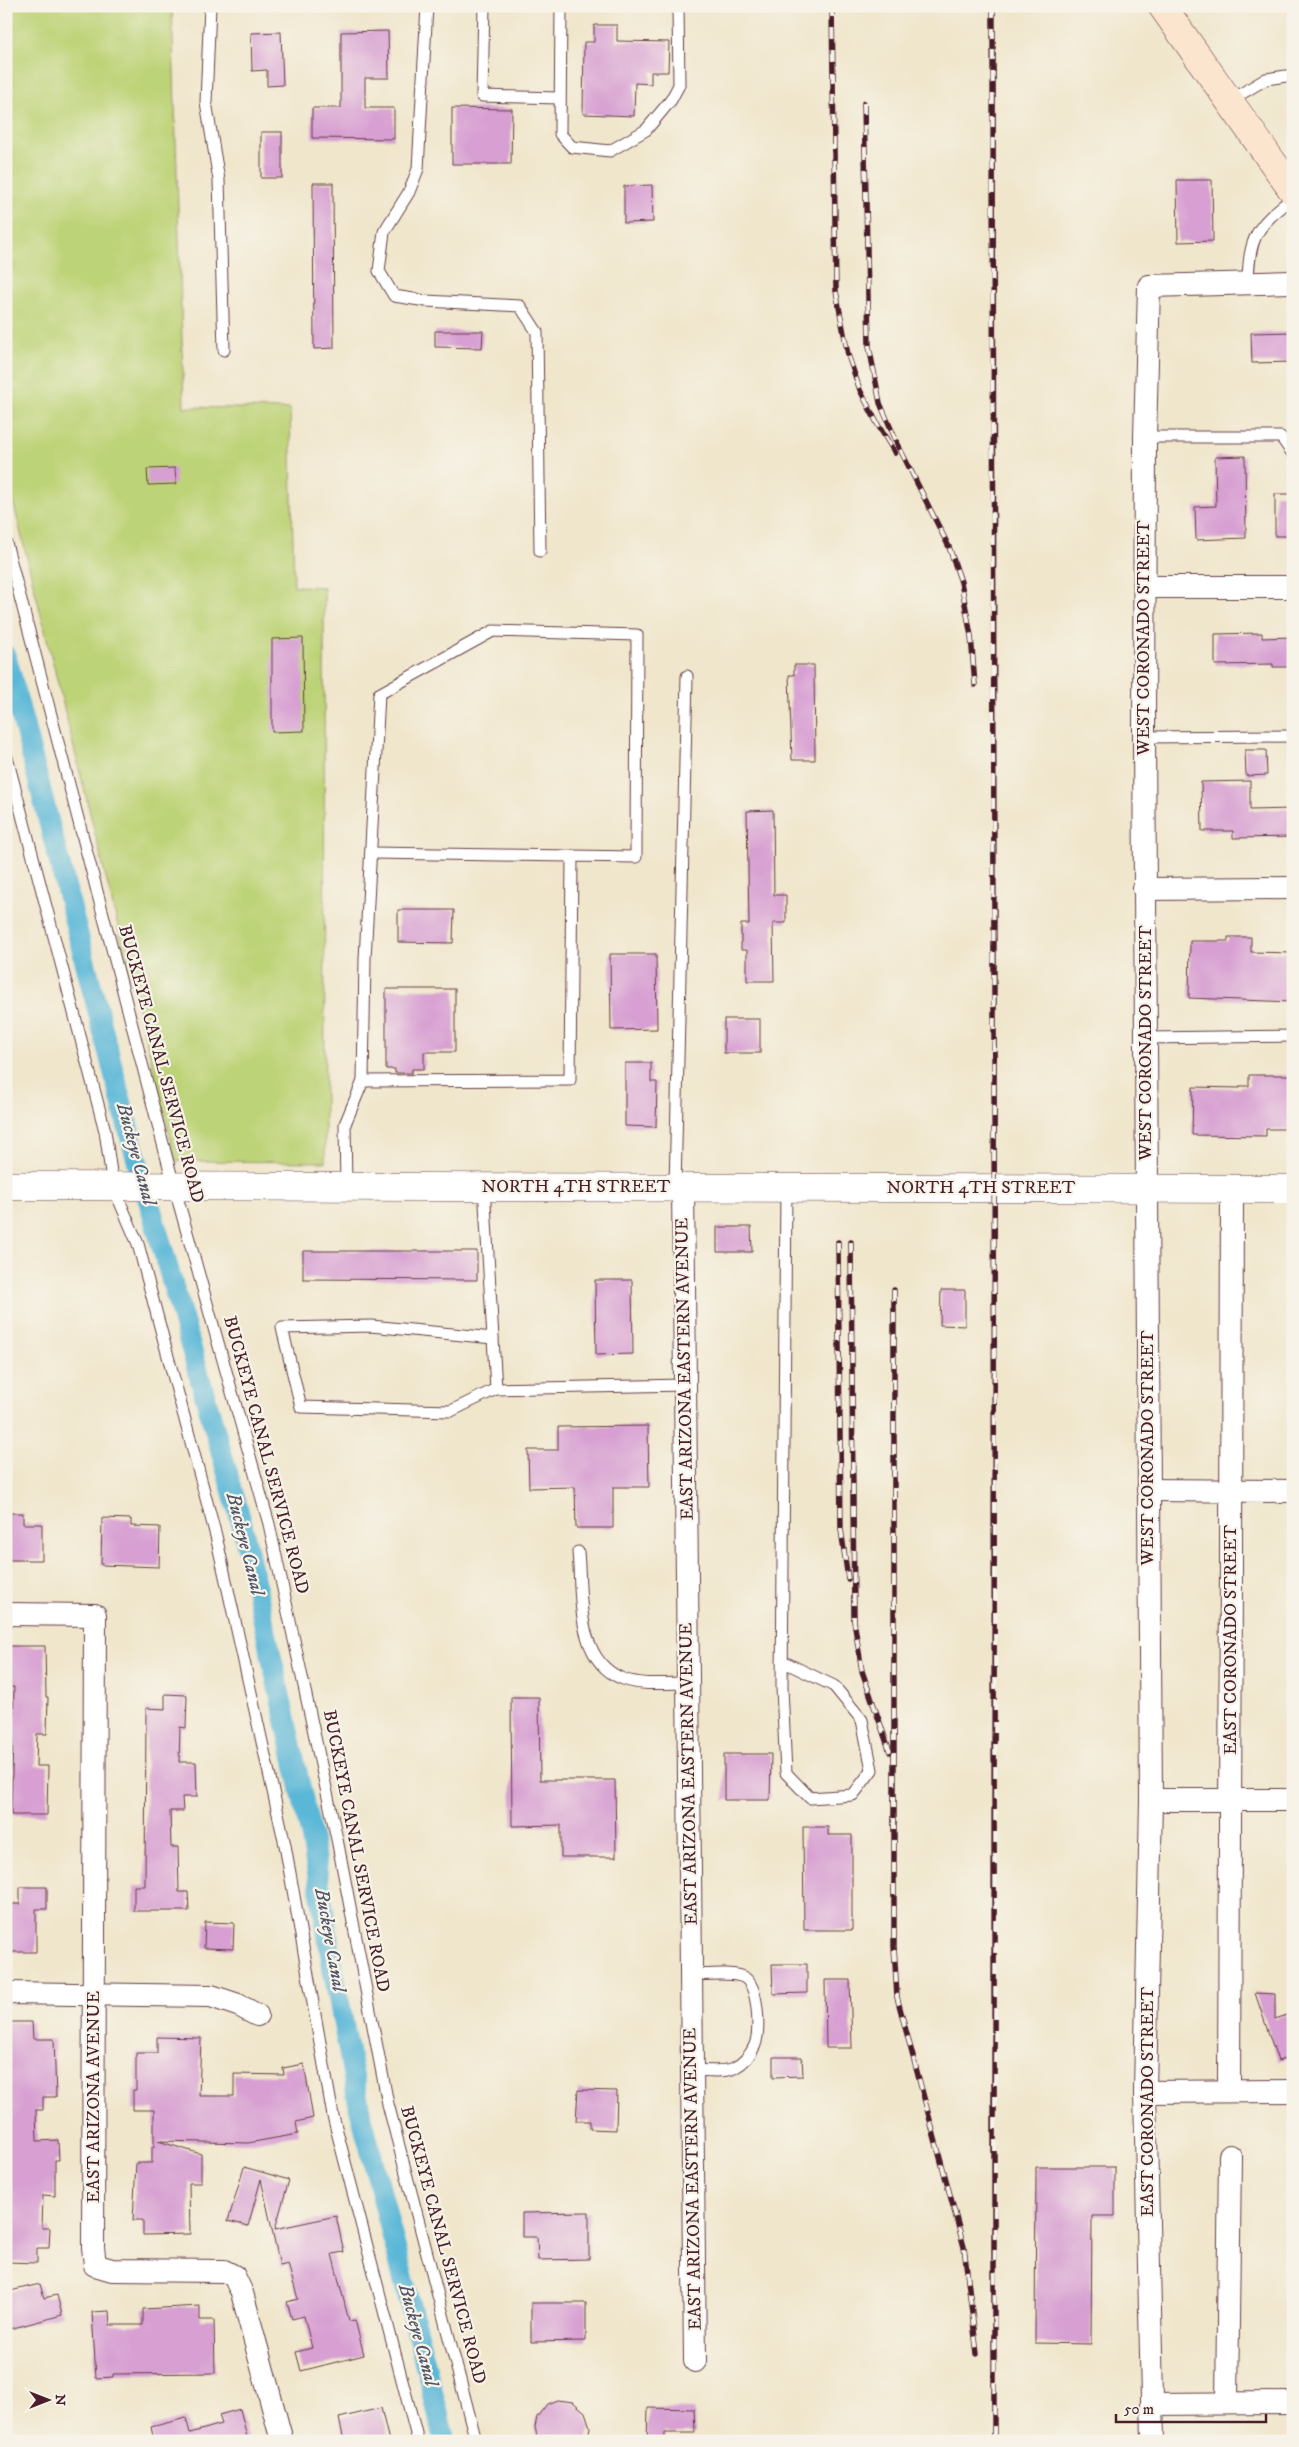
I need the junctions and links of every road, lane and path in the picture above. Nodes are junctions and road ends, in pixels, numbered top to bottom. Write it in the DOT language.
graph roads {
  1 [pos="210,6"];
  2 [pos="427,6"];
  3 [pos="484,6"];
  4 [pos="561,6"];
  5 [pos="678,6"];
  6 [pos="1162,6"];
  7 [pos="1293,75"];
  8 [pos="559,98"];
  9 [pos="1229,101"];
  10 [pos="1293,191"];
  11 [pos="1293,198"];
  12 [pos="1293,282"];
  13 [pos="1248,283"];
  14 [pos="224,350"];
  15 [pos="1145,438"];
  16 [pos="1293,454"];
  17 [pos="6,543"];
  18 [pos="540,551"];
  19 [pos="1145,587"];
  20 [pos="1293,587"];
  21 [pos="687,676"];
  22 [pos="1293,736"];
  23 [pos="1144,737"];
  24 [pos="6,754"];
  25 [pos="372,853"];
  26 [pos="572,856"];
  27 [pos="1293,888"];
  28 [pos="1144,889"];
  29 [pos="1293,1036"];
  30 [pos="1146,1038"];
  31 [pos="363,1081"];
  32 [pos="6,1186"];
  33 [pos="118,1186"];
  34 [pos="168,1186"];
  35 [pos="346,1186"];
  36 [pos="484,1187"];
  37 [pos="679,1187"];
  38 [pos="786,1187"];
  39 [pos="1232,1188"];
  40 [pos="1147,1189"];
  41 [pos="1293,1189"];
  42 [pos="492,1338"];
  43 [pos="685,1385"];
  44 [pos="496,1389"];
  45 [pos="1148,1490"];
  46 [pos="1230,1491"];
  47 [pos="1293,1491"];
  48 [pos="578,1552"];
  49 [pos="6,1614"];
  50 [pos="782,1661"];
  51 [pos="688,1683"];
  52 [pos="1151,1800"];
  53 [pos="1293,1800"];
  54 [pos="1232,1801"];
  55 [pos="691,1975"];
  56 [pos="6,1993"];
  57 [pos="94,1994"];
  58 [pos="257,2015"];
  59 [pos="692,2070"];
  60 [pos="1229,2091"];
  61 [pos="1293,2091"];
  62 [pos="1145,2092"];
  63 [pos="1230,2156"];
  64 [pos="695,2361"];
  65 [pos="1228,2403"];
  66 [pos="1293,2403"];
  67 [pos="1152,2404"];
  68 [pos="282,2441"];
  69 [pos="418,2441"];
  70 [pos="476,2441"];
  71 [pos="1153,2441"];
  1 -- 14 [label="lane"];
  2 -- 18 [label="lane"];
  3 -- 8 [label="lane"];
  4 -- 8 [label="lane"];
  5 -- 8 [label="lane"];
  6 -- 9 [label="main road"];
  7 -- 9 [label="lane"];
  9 -- 10 [label="main road"];
  11 -- 13 [label="lane"];
  12 -- 13 [label="street"];
  13 -- 15 [label="street, WEST CORONADO STREET"];
  15 -- 16 [label="lane"];
  15 -- 19 [label="street, WEST CORONADO STREET"];
  17 -- 34 [label="lane, BUCKEYE CANAL SERVICE ROAD"];
  19 -- 20 [label="street"];
  19 -- 23 [label="street, WEST CORONADO STREET"];
  21 -- 37 [label="lane"];
  22 -- 23 [label="lane"];
  23 -- 28 [label="street, WEST CORONADO STREET"];
  24 -- 33 [label="lane"];
  25 -- 26 [label="lane"];
  25 -- 26 [label="lane"];
  25 -- 31 [label="lane"];
  26 -- 31 [label="lane"];
  27 -- 28 [label="street"];
  28 -- 30 [label="street, WEST CORONADO STREET"];
  29 -- 30 [label="lane"];
  30 -- 40 [label="street, WEST CORONADO STREET"];
  31 -- 35 [label="lane"];
  32 -- 33 [label="street, NORTH 4TH STREET"];
  33 -- 34 [label="street, NORTH 4TH STREET"];
  33 -- 69 [label="lane"];
  34 -- 35 [label="street, NORTH 4TH STREET"];
  34 -- 70 [label="lane, BUCKEYE CANAL SERVICE ROAD"];
  35 -- 36 [label="street, NORTH 4TH STREET"];
  36 -- 37 [label="street, NORTH 4TH STREET"];
  36 -- 42 [label="lane"];
  37 -- 38 [label="street, NORTH 4TH STREET"];
  37 -- 43 [label="street, EAST ARIZONA EASTERN AVENUE"];
  38 -- 40 [label="street, NORTH 4TH STREET"];
  38 -- 50 [label="lane"];
  39 -- 40 [label="street, NORTH 4TH STREET"];
  39 -- 41 [label="street, NORTH 4TH STREET"];
  39 -- 46 [label="street, EAST CORONADO STREET"];
  40 -- 45 [label="street, WEST CORONADO STREET"];
  42 -- 44 [label="lane"];
  42 -- 44 [label="lane"];
  43 -- 44 [label="lane"];
  43 -- 51 [label="street, EAST ARIZONA EASTERN AVENUE"];
  45 -- 46 [label="street"];
  45 -- 52 [label="street, WEST CORONADO STREET"];
  46 -- 47 [label="street"];
  46 -- 54 [label="street, EAST CORONADO STREET"];
  48 -- 51 [label="lane"];
  49 -- 57 [label="street, EAST ARIZONA AVENUE"];
  50 -- 50 [label="lane"];
  51 -- 55 [label="street, EAST ARIZONA EASTERN AVENUE"];
  52 -- 54 [label="street"];
  52 -- 62 [label="street, EAST CORONADO STREET"];
  53 -- 54 [label="street"];
  54 -- 60 [label="street, EAST CORONADO STREET"];
  55 -- 59 [label="street, EAST ARIZONA EASTERN AVENUE"];
  55 -- 59 [label="lane"];
  56 -- 57 [label="street"];
  57 -- 58 [label="street"];
  57 -- 68 [label="street, EAST ARIZONA AVENUE"];
  59 -- 64 [label="street, EAST ARIZONA EASTERN AVENUE"];
  60 -- 61 [label="street"];
  60 -- 62 [label="street"];
  62 -- 67 [label="street, EAST CORONADO STREET"];
  63 -- 65 [label="street"];
  65 -- 66 [label="street"];
  65 -- 67 [label="street"];
  67 -- 71 [label="street, EAST CORONADO STREET"];
}
